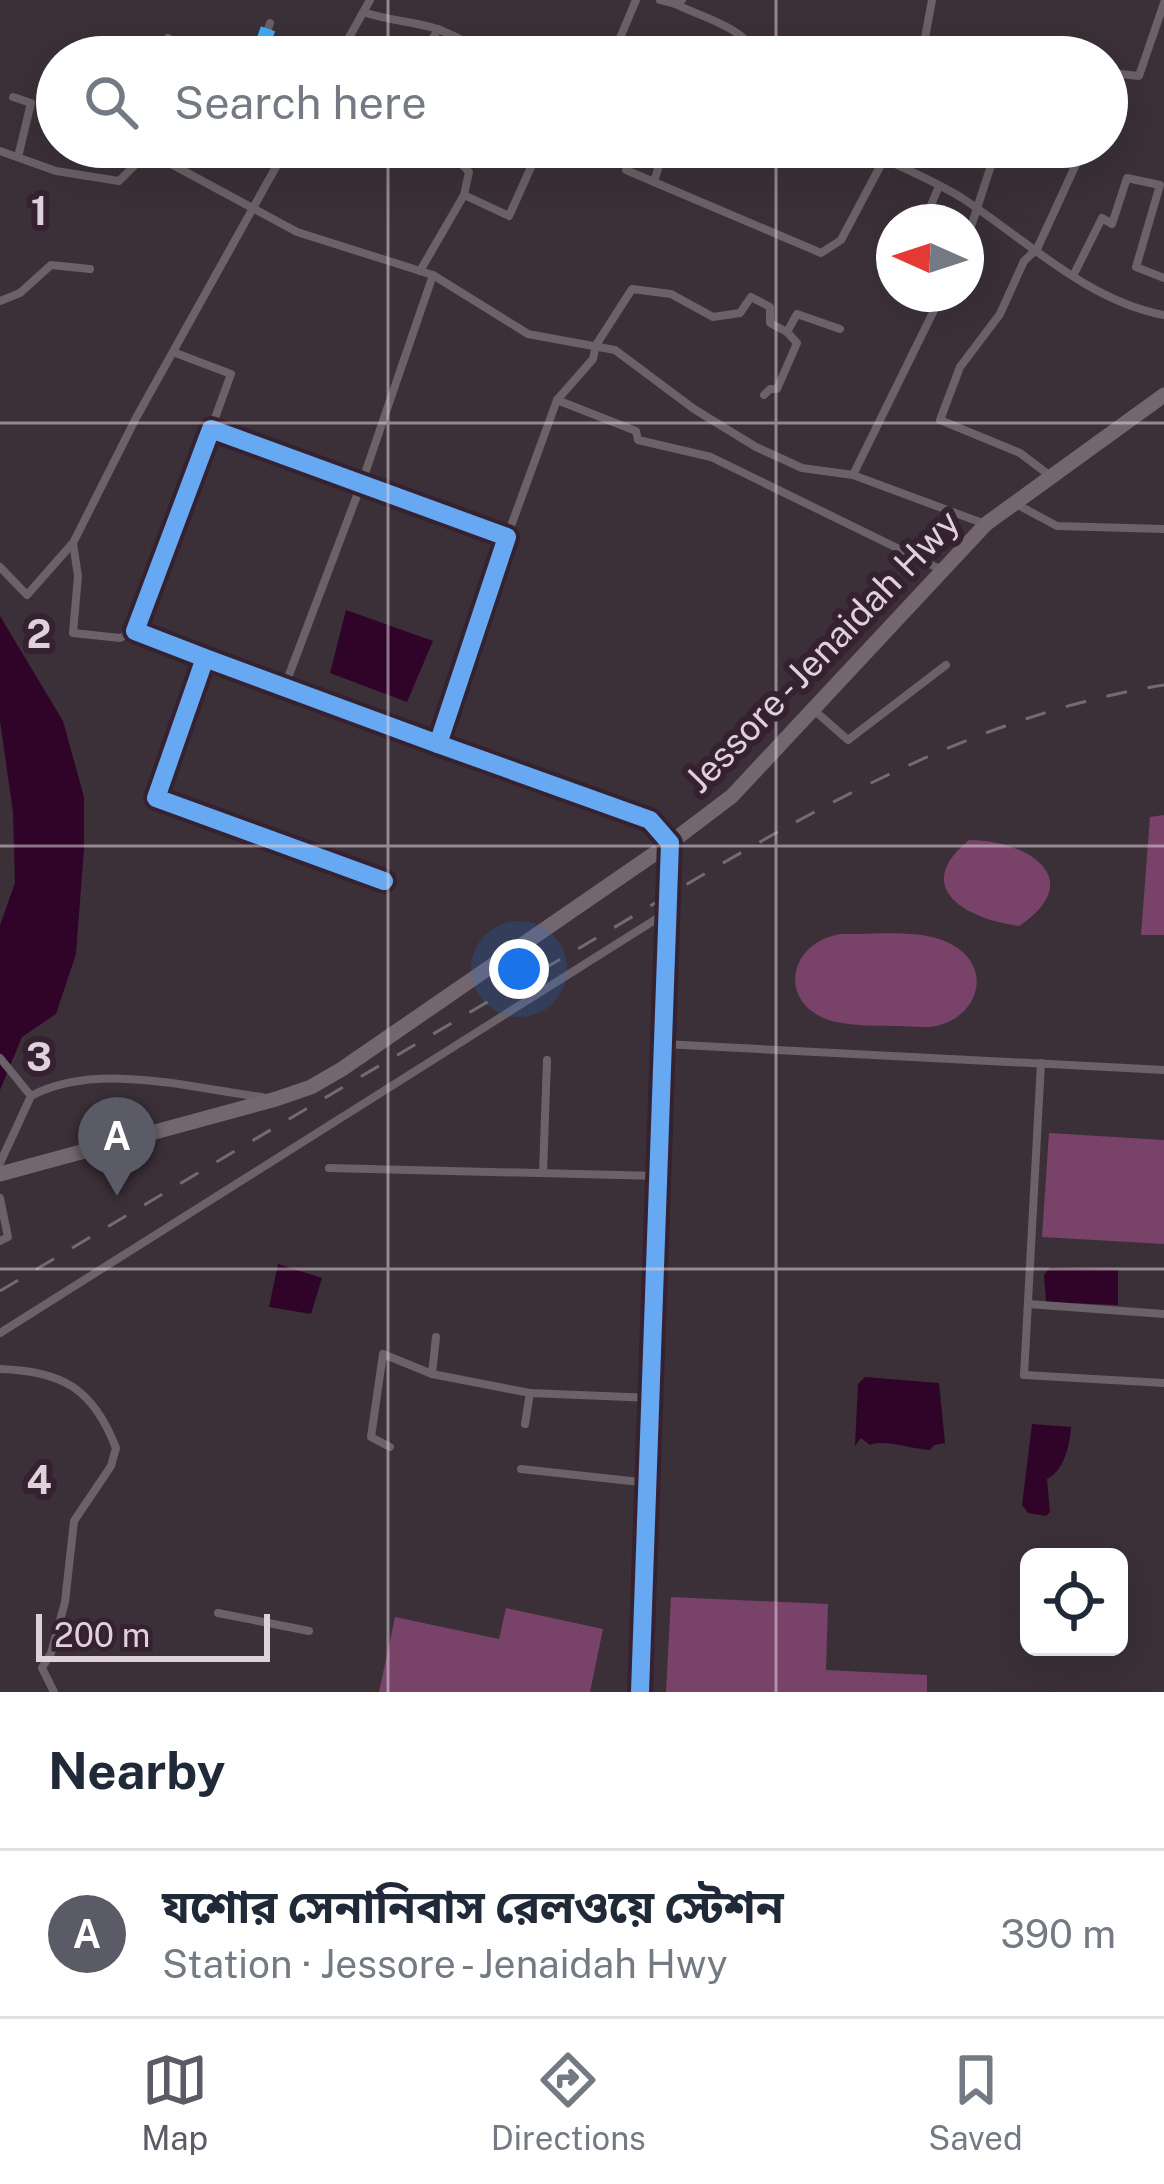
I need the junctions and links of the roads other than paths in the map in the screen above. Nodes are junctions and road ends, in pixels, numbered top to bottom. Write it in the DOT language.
graph roads {
  1 [pos="370,0"];
  2 [pos="636,0"];
  3 [pos="660,0"];
  4 [pos="932,0"];
  5 [pos="678,2"];
  6 [pos="1164,3"];
  7 [pos="363,12"];
  8 [pos="271,22"];
  9 [pos="438,29"];
  10 [pos="266,36"];
  11 [pos="350,36"];
  12 [pos="434,36"];
  13 [pos="454,36"];
  14 [pos="621,36"];
  15 [pos="742,36"];
  16 [pos="925,36"];
  17 [pos="1128,75"];
  18 [pos="13,97"];
  19 [pos="0,151"];
  20 [pos="18,157"];
  21 [pos="36,164"];
  22 [pos="48,168"];
  23 [pos="132,168"];
  24 [pos="178,168"];
  25 [pos="275,168"];
  26 [pos="466,168"];
  27 [pos="531,168"];
  28 [pos="658,168"];
  29 [pos="881,168"];
  30 [pos="902,168"];
  31 [pos="990,168"];
  32 [pos="1074,168"];
  33 [pos="626,170"];
  34 [pos="654,182"];
  35 [pos="939,186"];
  36 [pos="464,195"];
  37 [pos="932,204"];
  38 [pos="968,204"];
  39 [pos="977,204"];
  40 [pos="251,209"];
  41 [pos="984,214"];
  42 [pos="1037,249"];
  43 [pos="90,269"];
  44 [pos="420,271"];
  45 [pos="1074,274"];
  46 [pos="433,275"];
  47 [pos="1164,278"];
  48 [pos="0,301"];
  49 [pos="933,312"];
  50 [pos="1164,315"];
  51 [pos="840,329"];
  52 [pos="788,332"];
  53 [pos="596,345"];
  54 [pos="173,352"];
  55 [pos="764,395"];
  56 [pos="557,400"];
  57 [pos="1163,400"];
  58 [pos="211,429"];
  59 [pos="1049,475"];
  60 [pos="853,476"];
  61 [pos="362,485"];
  62 [pos="1014,503"];
  63 [pos="986,524"];
  64 [pos="1164,529"];
  65 [pos="507,537"];
  66 [pos="73,543"];
  67 [pos="0,567"];
  68 [pos="942,570"];
  69 [pos="135,631"];
  70 [pos="205,658"];
  71 [pos="946,665"];
  72 [pos="284,688"];
  73 [pos="814,710"];
  74 [pos="438,744"];
  75 [pos="670,843"];
  76 [pos="384,881"];
  77 [pos="670,910"];
  78 [pos="663,1043"];
  79 [pos="0,1058"];
  80 [pos="547,1060"];
  81 [pos="1041,1063"];
  82 [pos="1164,1070"];
  83 [pos="32,1096"];
  84 [pos="276,1099"];
  85 [pos="0,1163"];
  86 [pos="329,1168"];
  87 [pos="543,1173"];
  88 [pos="0,1174"];
  89 [pos="659,1176"];
  90 [pos="0,1198"];
  91 [pos="0,1241"];
  92 [pos="1028,1304"];
  93 [pos="1164,1315"];
  94 [pos="0,1333"];
  95 [pos="436,1337"];
  96 [pos="0,1369"];
  97 [pos="432,1374"];
  98 [pos="1164,1383"];
  99 [pos="530,1393"];
  100 [pos="652,1398"];
  101 [pos="524,1424"];
  102 [pos="390,1447"];
  103 [pos="521,1469"];
  104 [pos="649,1483"];
  105 [pos="218,1613"];
  106 [pos="310,1631"];
  107 [pos="54,1692"];
  108 [pos="640,1692"];
  1 -- 7 [label="street"];
  2 -- 14 [label="street"];
  3 -- 5 [label="street"];
  4 -- 16 [label="street"];
  5 -- 15 [label="street"];
  6 -- 17 [label="street"];
  7 -- 9 [label="street"];
  7 -- 11 [label="street"];
  8 -- 10 [label="street"];
  9 -- 12 [label="street"];
  9 -- 13 [label="street"];
  18 -- 20 [label="street"];
  19 -- 20 [label="street"];
  20 -- 21 [label="street"];
  22 -- 23 [label="street"];
  24 -- 40 [label="street"];
  25 -- 40 [label="street"];
  26 -- 36 [label="street"];
  27 -- 36 [label="street"];
  28 -- 34 [label="street"];
  29 -- 34 [label="street"];
  30 -- 35 [label="street"];
  31 -- 39 [label="street"];
  32 -- 42 [label="street"];
  33 -- 34 [label="street"];
  35 -- 37 [label="street"];
  35 -- 38 [label="street"];
  36 -- 44 [label="street"];
  40 -- 44 [label="street"];
  40 -- 54 [label="street"];
  41 -- 42 [label="street"];
  42 -- 45 [label="street"];
  42 -- 59 [label="street"];
  43 -- 48 [label="street"];
  44 -- 46 [label="street"];
  45 -- 47 [label="street"];
  45 -- 50 [label="street"];
  46 -- 53 [label="street"];
  46 -- 61 [label="street"];
  49 -- 60 [label="street"];
  51 -- 52 [label="street"];
  52 -- 53 [label="street"];
  52 -- 55 [label="street"];
  53 -- 56 [label="street"];
  53 -- 60 [label="street"];
  54 -- 58 [label="street"];
  54 -- 66 [label="street"];
  56 -- 65 [label="street"];
  56 -- 68 [label="street"];
  57 -- 59 [label="highway, Jessore - Jenaidah Hwy"];
  58 -- 61 [label="street"];
  58 -- 69 [label="street"];
  59 -- 62 [label="highway, Jessore - Jenaidah Hwy"];
  60 -- 63 [label="street"];
  61 -- 65 [label="street"];
  61 -- 72 [label="street"];
  62 -- 63 [label="highway, Jessore - Jenaidah Hwy"];
  62 -- 64 [label="street"];
  63 -- 68 [label="highway, Jessore - Jenaidah Hwy"];
  65 -- 74 [label="street"];
  66 -- 67 [label="street"];
  66 -- 69 [label="street"];
  68 -- 73 [label="highway, Jessore - Jenaidah Hwy"];
  69 -- 70 [label="street"];
  70 -- 72 [label="street"];
  70 -- 76 [label="street"];
  71 -- 73 [label="street"];
  72 -- 74 [label="street"];
  73 -- 75 [label="highway, Jessore - Jenaidah Hwy"];
  74 -- 75 [label="street"];
  75 -- 77 [label="street"];
  75 -- 84 [label="highway, Jessore - Jenaidah Hwy"];
  77 -- 78 [label="street"];
  77 -- 94 [label="street"];
  78 -- 81 [label="street"];
  78 -- 89 [label="street"];
  79 -- 83 [label="street"];
  80 -- 87 [label="street"];
  81 -- 82 [label="street"];
  81 -- 92 [label="street"];
  83 -- 84 [label="street"];
  83 -- 85 [label="street"];
  84 -- 88 [label="highway, Jessore - Jenaidah Hwy"];
  86 -- 87 [label="street"];
  87 -- 89 [label="street"];
  89 -- 100 [label="street"];
  90 -- 91 [label="street"];
  92 -- 93 [label="street"];
  92 -- 98 [label="street"];
  95 -- 97 [label="street"];
  96 -- 107 [label="street"];
  97 -- 99 [label="street"];
  97 -- 102 [label="street"];
  99 -- 100 [label="street"];
  99 -- 101 [label="street"];
  100 -- 104 [label="street"];
  103 -- 104 [label="street"];
  104 -- 108 [label="street"];
  105 -- 106 [label="street"];
}
